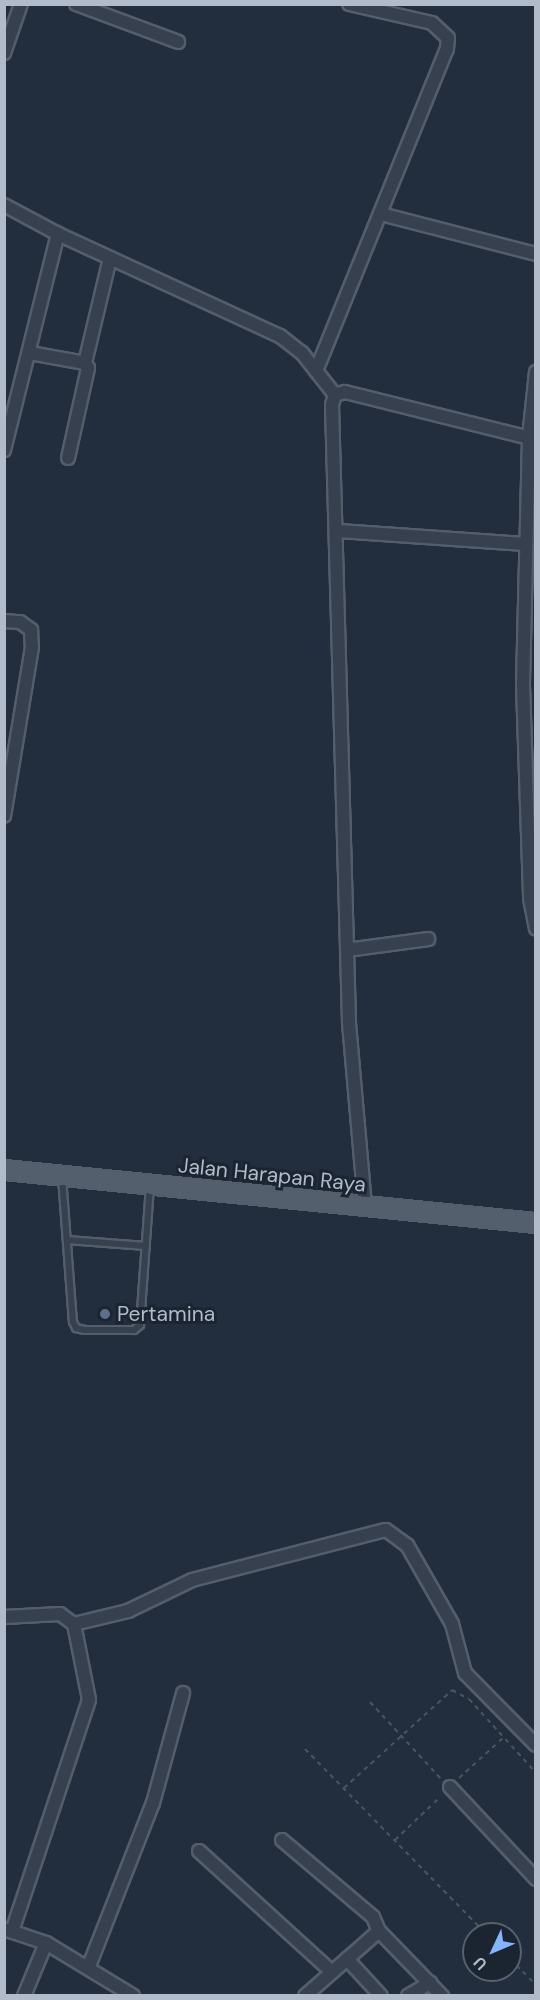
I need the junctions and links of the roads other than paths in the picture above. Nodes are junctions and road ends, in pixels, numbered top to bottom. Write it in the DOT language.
graph roads {
  1 [pos="21,4"];
  2 [pos="76,4"];
  3 [pos="352,5"];
  4 [pos="178,42"];
  5 [pos="4,53"];
  6 [pos="4,205"];
  7 [pos="381,214"];
  8 [pos="58,234"];
  9 [pos="536,254"];
  10 [pos="110,258"];
  11 [pos="30,353"];
  12 [pos="85,363"];
  13 [pos="316,371"];
  14 [pos="536,372"];
  15 [pos="336,395"];
  16 [pos="532,436"];
  17 [pos="4,450"];
  18 [pos="68,458"];
  19 [pos="532,487"];
  20 [pos="338,531"];
  21 [pos="526,544"];
  22 [pos="531,560"];
  23 [pos="530,616"];
  24 [pos="4,621"];
  25 [pos="529,684"];
  26 [pos="4,816"];
  27 [pos="536,928"];
  28 [pos="428,939"];
  29 [pos="347,950"];
  30 [pos="4,1170"];
  31 [pos="62,1176"];
  32 [pos="150,1185"];
  33 [pos="365,1207"];
  34 [pos="536,1223"];
  35 [pos="67,1240"];
  36 [pos="146,1246"];
  37 [pos="4,1617"];
  38 [pos="74,1624"];
  39 [pos="183,1693"];
  40 [pos="536,1745"];
  41 [pos="450,1787"];
  42 [pos="282,1840"];
  43 [pos="199,1851"];
  44 [pos="536,1880"];
  45 [pos="8,1930"];
  46 [pos="379,1931"];
  47 [pos="46,1943"];
  48 [pos="347,1959"];
  49 [pos="89,1966"];
  50 [pos="332,1972"];
  51 [pos="430,1983"];
  52 [pos="24,1995"];
  53 [pos="133,1995"];
  54 [pos="305,1995"];
  55 [pos="381,1995"];
  56 [pos="408,1995"];
  57 [pos="442,1995"];
  1 -- 5 [label="street"];
  2 -- 4 [label="street"];
  3 -- 7 [label="street"];
  6 -- 8 [label="street"];
  7 -- 9 [label="street"];
  7 -- 13 [label="street"];
  8 -- 10 [label="street"];
  8 -- 11 [label="street"];
  10 -- 12 [label="street"];
  10 -- 13 [label="street"];
  11 -- 12 [label="street"];
  11 -- 17 [label="street"];
  12 -- 18 [label="street"];
  13 -- 15 [label="street"];
  14 -- 16 [label="street"];
  15 -- 16 [label="street"];
  15 -- 20 [label="street"];
  16 -- 19 [label="street"];
  19 -- 21 [label="street"];
  20 -- 21 [label="street"];
  20 -- 29 [label="street"];
  21 -- 22 [label="street"];
  22 -- 23 [label="street"];
  23 -- 25 [label="street"];
  24 -- 26 [label="street"];
  25 -- 27 [label="street"];
  28 -- 29 [label="street"];
  29 -- 33 [label="street"];
  30 -- 31 [label="main road, Jalan Harapan Raya"];
  31 -- 32 [label="main road, Jalan Harapan Raya"];
  31 -- 35 [label="lane"];
  32 -- 33 [label="main road, Jalan Harapan Raya"];
  32 -- 36 [label="lane"];
  33 -- 34 [label="main road, Jalan Harapan Raya"];
  35 -- 36 [label="lane"];
  35 -- 36 [label="lane"];
  37 -- 38 [label="street"];
  38 -- 40 [label="street"];
  38 -- 45 [label="street"];
  39 -- 49 [label="street"];
  41 -- 44 [label="street"];
  42 -- 46 [label="street"];
  43 -- 50 [label="street"];
  45 -- 47 [label="street"];
  46 -- 48 [label="street"];
  46 -- 51 [label="street"];
  47 -- 49 [label="street"];
  47 -- 52 [label="street"];
  48 -- 50 [label="street"];
  48 -- 55 [label="street"];
  49 -- 53 [label="street"];
  50 -- 54 [label="street"];
  51 -- 56 [label="street"];
  51 -- 57 [label="street"];
}
